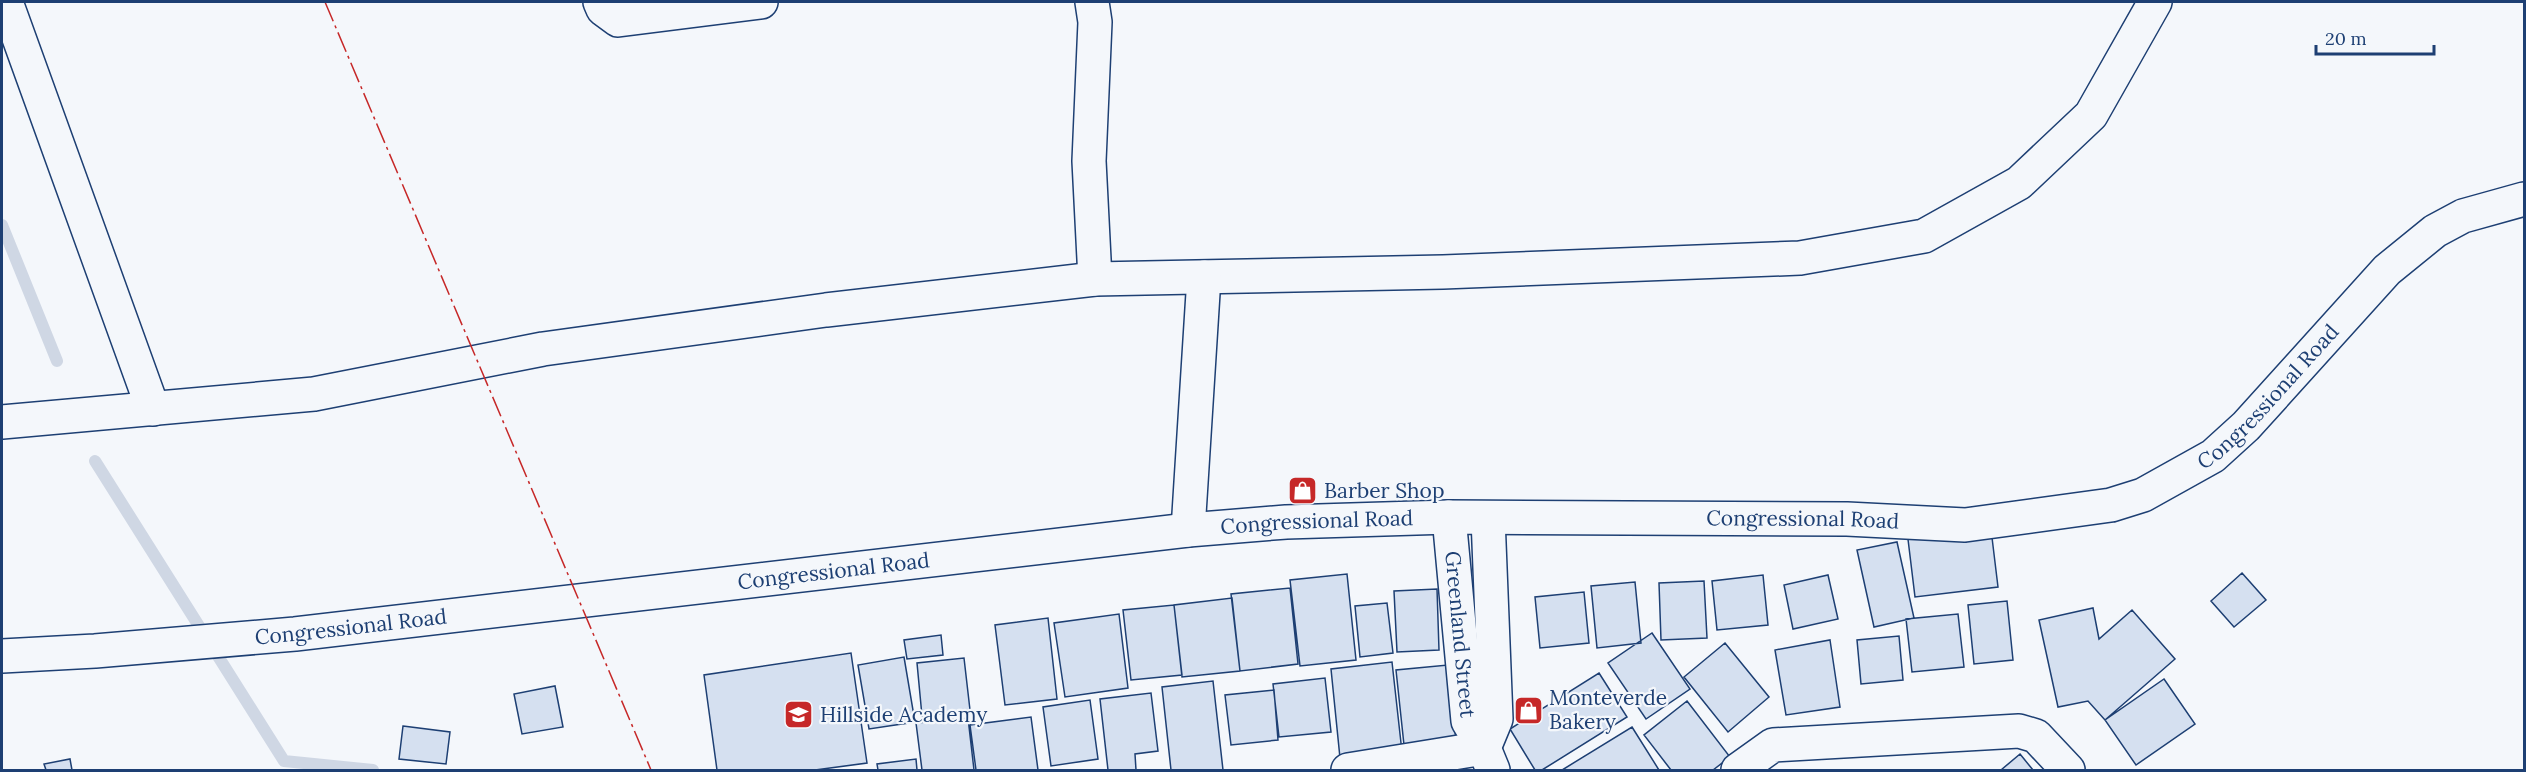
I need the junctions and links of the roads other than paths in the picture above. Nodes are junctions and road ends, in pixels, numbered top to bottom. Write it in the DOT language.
graph roads {
  1 [pos="6,2"];
  2 [pos="600,2"];
  3 [pos="761,2"];
  4 [pos="1092,2"];
  5 [pos="2155,2"];
  6 [pos="2524,199"];
  7 [pos="1204,277"];
  8 [pos="1095,279"];
  9 [pos="153,409"];
  10 [pos="2,422"];
  11 [pos="1449,517"];
  12 [pos="1488,518"];
  13 [pos="1188,530"];
  14 [pos="2,656"];
  15 [pos="1782,758"];
  16 [pos="1488,759"];
  17 [pos="1348,771"];
  18 [pos="1738,771"];
  19 [pos="2068,771"];
  1 -- 9 [label="street"];
  2 -- 3 [label="street"];
  4 -- 8 [label="street"];
  5 -- 7 [label="street"];
  6 -- 12 [label="street, Congressional Road"];
  7 -- 8 [label="street"];
  7 -- 13 [label="street"];
  8 -- 9 [label="street"];
  9 -- 10 [label="street"];
  11 -- 12 [label="street, Congressional Road"];
  11 -- 13 [label="street, Congressional Road"];
  11 -- 16 [label="street, Greenland Street"];
  12 -- 16 [label="street, Greenland Street"];
  13 -- 14 [label="street, Congressional Road"];
  15 -- 18 [label="street"];
  15 -- 19 [label="street"];
  16 -- 17 [label="street"];
}
